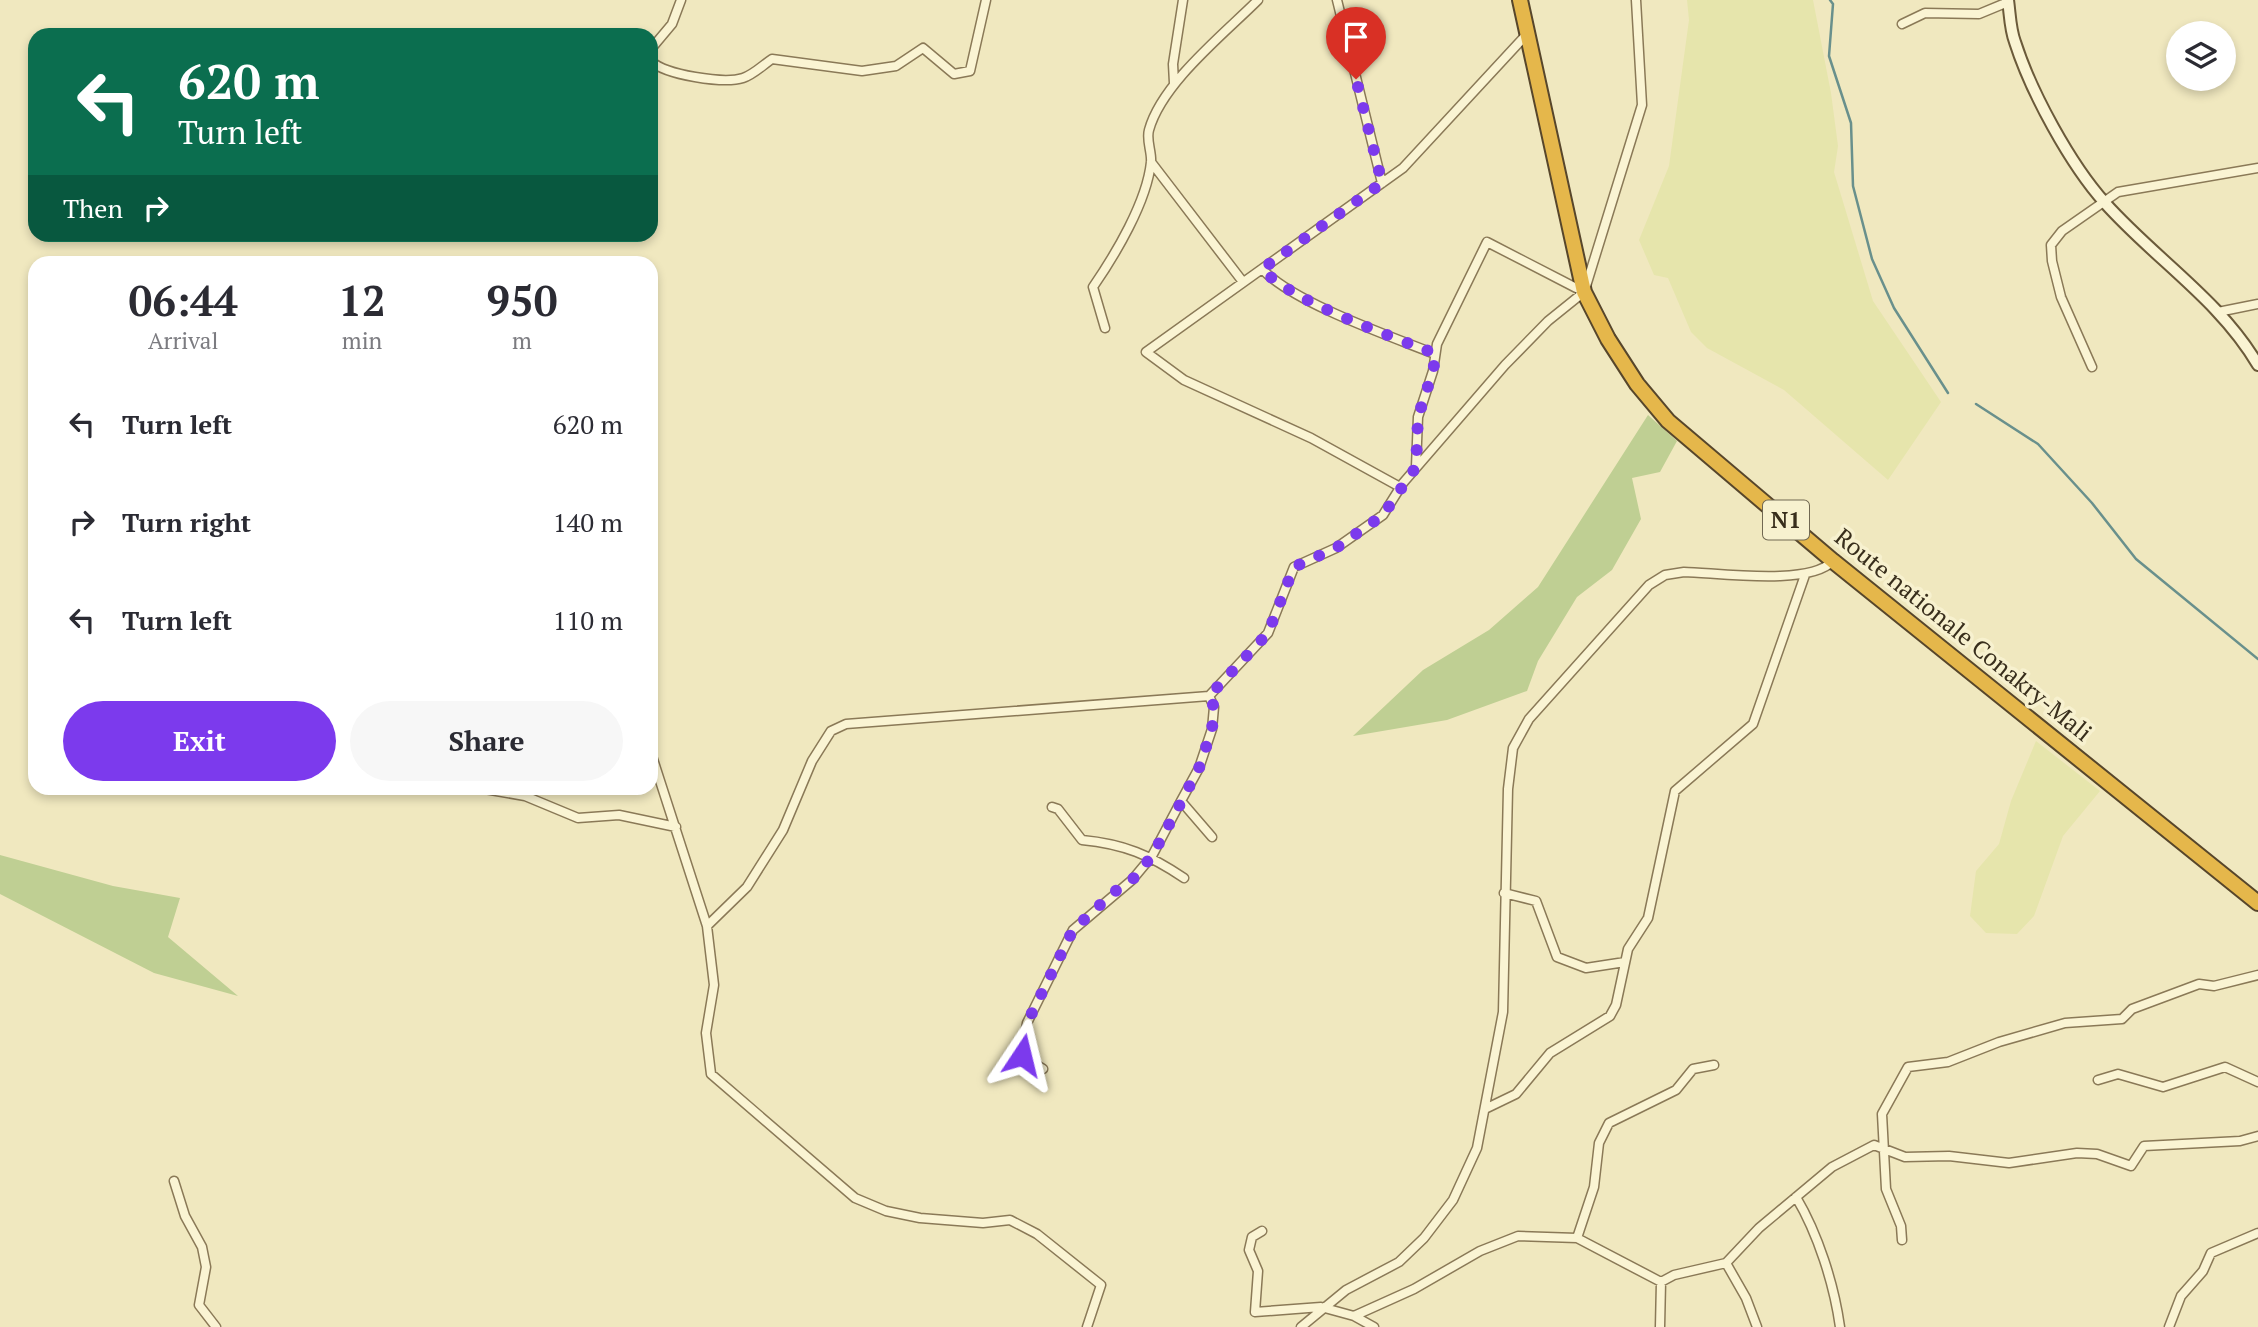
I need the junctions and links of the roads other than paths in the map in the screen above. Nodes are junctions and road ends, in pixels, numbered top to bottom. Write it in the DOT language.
graph roads {
  1 [pos="681,0"];
  2 [pos="986,0"];
  3 [pos="1183,0"];
  4 [pos="1258,0"];
  5 [pos="1337,0"];
  6 [pos="1520,0"];
  7 [pos="1636,0"];
  8 [pos="2008,1"];
  9 [pos="1902,24"];
  10 [pos="1527,33"];
  11 [pos="658,41"];
  12 [pos="658,68"];
  13 [pos="1174,83"];
  14 [pos="1151,162"];
  15 [pos="2258,168"];
  16 [pos="1382,183"];
  17 [pos="2105,203"];
  18 [pos="1262,269"];
  19 [pos="1243,282"];
  20 [pos="1584,292"];
  21 [pos="2258,304"];
  22 [pos="2218,312"];
  23 [pos="1105,328"];
  24 [pos="1436,354"];
  25 [pos="2258,365"];
  26 [pos="2091,367"];
  27 [pos="1416,467"];
  28 [pos="1400,487"];
  29 [pos="1833,561"];
  30 [pos="1805,575"];
  31 [pos="1209,696"];
  32 [pos="658,774"];
  33 [pos="519,795"];
  34 [pos="1181,801"];
  35 [pos="1052,807"];
  36 [pos="676,827"];
  37 [pos="1213,837"];
  38 [pos="1152,856"];
  39 [pos="1184,878"];
  40 [pos="1504,893"];
  41 [pos="2258,903"];
  42 [pos="707,926"];
  43 [pos="1625,962"];
  44 [pos="2258,975"];
  45 [pos="1714,1065"];
  46 [pos="1043,1069"];
  47 [pos="2098,1080"];
  48 [pos="2258,1082"];
  49 [pos="1487,1108"];
  50 [pos="2258,1136"];
  51 [pos="1883,1148"];
  52 [pos="174,1181"];
  53 [pos="1796,1197"];
  54 [pos="1262,1231"];
  55 [pos="2258,1233"];
  56 [pos="1577,1238"];
  57 [pos="1902,1240"];
  58 [pos="1726,1264"];
  59 [pos="1661,1282"];
  60 [pos="1321,1307"];
  61 [pos="1354,1316"];
  62 [pos="216,1327"];
  63 [pos="1087,1327"];
  64 [pos="1301,1327"];
  65 [pos="1374,1327"];
  66 [pos="1660,1327"];
  67 [pos="1757,1327"];
  68 [pos="1840,1327"];
  69 [pos="2169,1327"];
  1 -- 11 [label="street"];
  2 -- 12 [label="street"];
  3 -- 13 [label="street"];
  4 -- 13 [label="street"];
  5 -- 16 [label="street"];
  6 -- 10 [label="highway, Route nationale Conakry-Mali / N1"];
  7 -- 20 [label="street"];
  8 -- 9 [label="street"];
  8 -- 17 [label="street"];
  10 -- 16 [label="street"];
  10 -- 20 [label="highway, Route nationale Conakry-Mali / N1"];
  13 -- 14 [label="street"];
  14 -- 19 [label="street"];
  14 -- 23 [label="street"];
  15 -- 17 [label="street"];
  16 -- 18 [label="street"];
  17 -- 22 [label="street"];
  17 -- 26 [label="street"];
  18 -- 19 [label="street"];
  18 -- 24 [label="street"];
  19 -- 28 [label="street"];
  20 -- 24 [label="street"];
  20 -- 27 [label="street"];
  20 -- 29 [label="highway, Route nationale Conakry-Mali / N1"];
  21 -- 22 [label="street"];
  22 -- 25 [label="street"];
  24 -- 27 [label="street"];
  27 -- 28 [label="street"];
  28 -- 31 [label="street"];
  29 -- 30 [label="street"];
  29 -- 41 [label="highway, Route nationale Conakry-Mali / N1"];
  30 -- 40 [label="street"];
  30 -- 43 [label="street"];
  31 -- 34 [label="street"];
  31 -- 42 [label="street"];
  32 -- 36 [label="street"];
  33 -- 36 [label="street"];
  34 -- 37 [label="street"];
  34 -- 38 [label="street"];
  35 -- 38 [label="street"];
  36 -- 42 [label="street"];
  38 -- 39 [label="street"];
  38 -- 46 [label="street"];
  40 -- 43 [label="street"];
  40 -- 49 [label="street"];
  42 -- 63 [label="street"];
  43 -- 49 [label="street"];
  44 -- 51 [label="street"];
  45 -- 56 [label="street"];
  47 -- 48 [label="street"];
  49 -- 60 [label="street"];
  50 -- 51 [label="street"];
  51 -- 53 [label="street"];
  51 -- 57 [label="street"];
  52 -- 62 [label="street"];
  53 -- 58 [label="street"];
  53 -- 68 [label="street"];
  54 -- 60 [label="street"];
  55 -- 69 [label="street"];
  56 -- 59 [label="street"];
  56 -- 61 [label="street"];
  58 -- 59 [label="street"];
  58 -- 67 [label="street"];
  59 -- 66 [label="street"];
  60 -- 61 [label="street"];
  60 -- 64 [label="street"];
  61 -- 65 [label="street"];
}
